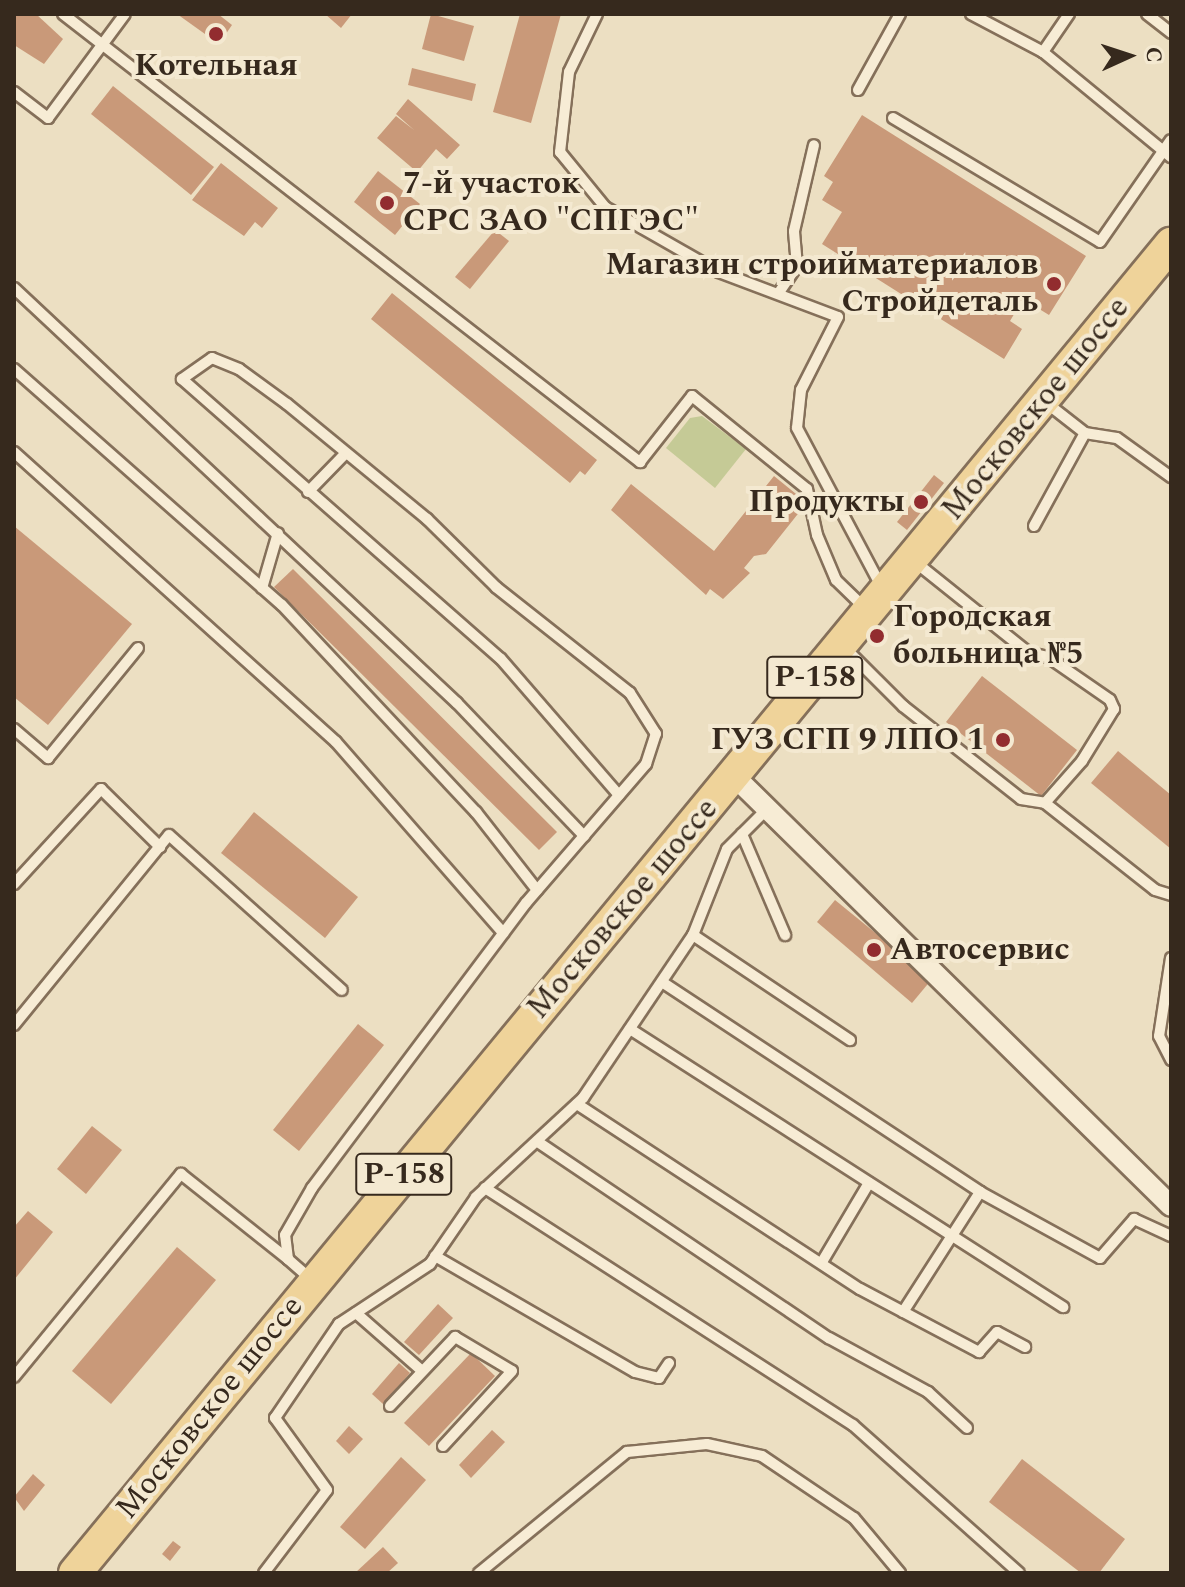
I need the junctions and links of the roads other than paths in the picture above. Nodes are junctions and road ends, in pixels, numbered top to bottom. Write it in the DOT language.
graph roads {
  1 [pos="63,14"];
  2 [pos="125,14"];
  3 [pos="597,14"];
  4 [pos="900,14"];
  5 [pos="971,14"];
  6 [pos="1069,14"];
  7 [pos="1147,14"];
  8 [pos="1171,33"];
  9 [pos="103,44"];
  10 [pos="1043,52"];
  11 [pos="858,90"];
  12 [pos="14,92"];
  13 [pos="893,118"];
  14 [pos="1171,140"];
  15 [pos="814,145"];
  16 [pos="1167,153"];
  17 [pos="1170,248"];
  18 [pos="14,288"];
  19 [pos="780,291"];
  20 [pos="14,369"];
  21 [pos="1043,400"];
  22 [pos="1085,433"];
  23 [pos="14,452"];
  24 [pos="345,454"];
  25 [pos="1171,477"];
  26 [pos="308,492"];
  27 [pos="1034,526"];
  28 [pos="278,533"];
  29 [pos="913,560"];
  30 [pos="262,588"];
  31 [pos="877,603"];
  32 [pos="842,645"];
  33 [pos="138,648"];
  34 [pos="14,729"];
  35 [pos="733,775"];
  36 [pos="619,795"];
  37 [pos="1045,803"];
  38 [pos="768,808"];
  39 [pos="742,834"];
  40 [pos="584,836"];
  41 [pos="160,847"];
  42 [pos="14,884"];
  43 [pos="537,890"];
  44 [pos="1171,895"];
  45 [pos="503,933"];
  46 [pos="693,935"];
  47 [pos="785,935"];
  48 [pos="1171,958"];
  49 [pos="662,982"];
  50 [pos="342,990"];
  51 [pos="14,1025"];
  52 [pos="630,1029"];
  53 [pos="850,1040"];
  54 [pos="1171,1060"];
  55 [pos="577,1104"];
  56 [pos="538,1142"];
  57 [pos="869,1183"];
  58 [pos="485,1188"];
  59 [pos="980,1192"];
  60 [pos="1171,1206"];
  61 [pos="1171,1236"];
  62 [pos="952,1237"];
  63 [pos="435,1256"];
  64 [pos="288,1259"];
  65 [pos="822,1262"];
  66 [pos="314,1282"];
  67 [pos="1063,1307"];
  68 [pos="903,1312"];
  69 [pos="356,1313"];
  70 [pos="1025,1347"];
  71 [pos="669,1363"];
  72 [pos="421,1370"];
  73 [pos="14,1377"];
  74 [pos="390,1406"];
  75 [pos="967,1428"];
  76 [pos="443,1446"];
  77 [pos="75,1573"];
  78 [pos="264,1573"];
  79 [pos="479,1573"];
  80 [pos="900,1573"];
  81 [pos="1019,1573"];
  1 -- 9 [label="lane"];
  2 -- 9 [label="lane"];
  3 -- 19 [label="lane"];
  4 -- 11 [label="lane"];
  5 -- 10 [label="lane"];
  6 -- 10 [label="lane"];
  7 -- 8 [label="lane"];
  9 -- 12 [label="lane"];
  9 -- 31 [label="lane"];
  10 -- 16 [label="lane"];
  13 -- 16 [label="lane"];
  14 -- 16 [label="lane"];
  15 -- 19 [label="lane"];
  17 -- 21 [label="main road, Московское шоссе / Р-158"];
  18 -- 28 [label="lane"];
  19 -- 31 [label="lane"];
  20 -- 30 [label="lane"];
  21 -- 22 [label="lane"];
  21 -- 29 [label="main road, Московское шоссе / Р-158"];
  22 -- 25 [label="lane"];
  22 -- 27 [label="lane"];
  23 -- 45 [label="lane"];
  24 -- 26 [label="lane"];
  24 -- 26 [label="lane"];
  24 -- 36 [label="lane"];
  26 -- 36 [label="lane"];
  28 -- 30 [label="lane"];
  28 -- 40 [label="lane"];
  29 -- 31 [label="main road, Московское шоссе / Р-158"];
  29 -- 37 [label="lane"];
  30 -- 43 [label="lane"];
  31 -- 32 [label="main road, Московское шоссе / Р-158"];
  32 -- 35 [label="main road, Московское шоссе / Р-158"];
  32 -- 37 [label="lane"];
  33 -- 34 [label="lane"];
  35 -- 38 [label="street"];
  35 -- 66 [label="main road, Московское шоссе / Р-158"];
  36 -- 40 [label="lane"];
  37 -- 44 [label="lane"];
  38 -- 39 [label="lane"];
  38 -- 60 [label="street"];
  39 -- 46 [label="lane"];
  39 -- 47 [label="lane"];
  40 -- 43 [label="lane"];
  41 -- 42 [label="lane"];
  41 -- 50 [label="lane"];
  41 -- 51 [label="lane"];
  43 -- 45 [label="lane"];
  45 -- 64 [label="lane"];
  46 -- 49 [label="lane"];
  46 -- 53 [label="lane"];
  48 -- 54 [label="lane"];
  49 -- 52 [label="lane"];
  49 -- 59 [label="lane"];
  52 -- 55 [label="lane"];
  52 -- 57 [label="lane"];
  55 -- 56 [label="lane"];
  55 -- 65 [label="lane"];
  56 -- 58 [label="lane"];
  56 -- 75 [label="lane"];
  57 -- 62 [label="lane"];
  57 -- 65 [label="lane"];
  58 -- 63 [label="lane"];
  58 -- 81 [label="lane"];
  59 -- 61 [label="lane"];
  59 -- 62 [label="lane"];
  62 -- 67 [label="lane"];
  62 -- 68 [label="lane"];
  63 -- 69 [label="lane"];
  63 -- 71 [label="lane"];
  64 -- 66 [label="lane"];
  64 -- 73 [label="lane"];
  65 -- 68 [label="lane"];
  66 -- 77 [label="main road, Московское шоссе / Р-158"];
  68 -- 70 [label="lane"];
  69 -- 72 [label="lane"];
  69 -- 78 [label="lane"];
  72 -- 74 [label="lane"];
  72 -- 76 [label="lane"];
  79 -- 80 [label="lane"];
}
